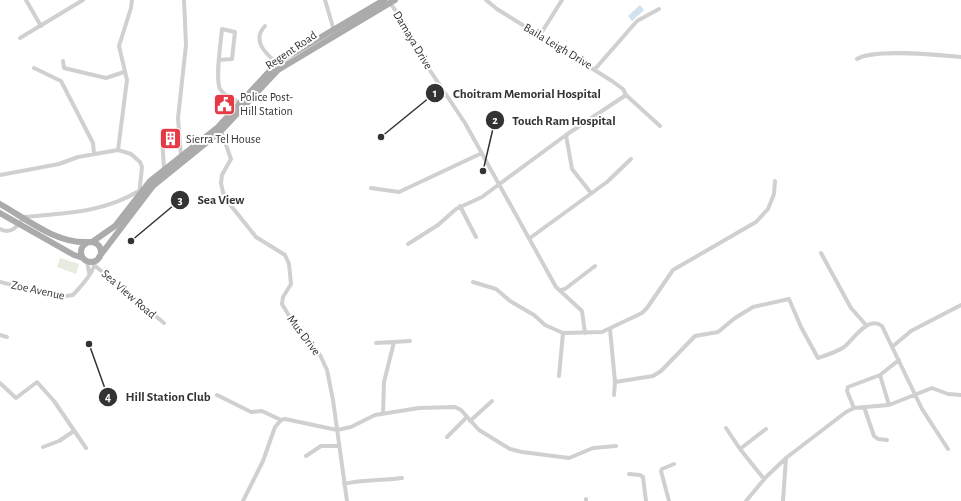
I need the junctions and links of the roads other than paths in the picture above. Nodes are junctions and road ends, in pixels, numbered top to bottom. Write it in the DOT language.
graph roads {
  1 [pos="26,0"];
  2 [pos="82,0"];
  3 [pos="132,0"];
  4 [pos="184,0"];
  5 [pos="325,0"];
  6 [pos="486,0"];
  7 [pos="562,0"];
  8 [pos="389,1"];
  9 [pos="659,9"];
  10 [pos="41,26"];
  11 [pos="265,26"];
  12 [pos="334,32"];
  13 [pos="540,35"];
  14 [pos="20,38"];
  15 [pos="961,57"];
  16 [pos="857,59"];
  17 [pos="219,60"];
  18 [pos="63,61"];
  19 [pos="280,65"];
  20 [pos="34,68"];
  21 [pos="595,69"];
  22 [pos="124,72"];
  23 [pos="626,95"];
  24 [pos="242,104"];
  25 [pos="660,126"];
  26 [pos="221,131"];
  27 [pos="566,135"];
  28 [pos="162,136"];
  29 [pos="118,150"];
  30 [pos="482,153"];
  31 [pos="94,154"];
  32 [pos="182,156"];
  33 [pos="631,159"];
  34 [pos="164,169"];
  35 [pos="0,175"];
  36 [pos="775,181"];
  37 [pos="498,183"];
  38 [pos="371,188"];
  39 [pos="139,193"];
  40 [pos="590,193"];
  41 [pos="141,201"];
  42 [pos="0,204"];
  43 [pos="460,206"];
  44 [pos="0,213"];
  45 [pos="24,217"];
  46 [pos="20,224"];
  47 [pos="0,229"];
  48 [pos="476,237"];
  49 [pos="530,238"];
  50 [pos="90,242"];
  51 [pos="408,244"];
  52 [pos="821,253"];
  53 [pos="84,259"];
  54 [pos="96,261"];
  55 [pos="595,266"];
  56 [pos="89,273"];
  57 [pos="0,282"];
  58 [pos="473,282"];
  59 [pos="561,290"];
  60 [pos="961,305"];
  61 [pos="164,323"];
  62 [pos="866,326"];
  63 [pos="610,329"];
  64 [pos="563,333"];
  65 [pos="586,333"];
  66 [pos="0,335"];
  67 [pos="7,337"];
  68 [pos="410,341"];
  69 [pos="394,342"];
  70 [pos="376,343"];
  71 [pos="892,347"];
  72 [pos="899,360"];
  73 [pos="880,374"];
  74 [pos="559,376"];
  75 [pos="615,382"];
  76 [pos="0,384"];
  77 [pos="914,394"];
  78 [pos="217,395"];
  79 [pos="614,395"];
  80 [pos="961,395"];
  81 [pos="492,401"];
  82 [pos="889,404"];
  83 [pos="864,407"];
  84 [pos="854,408"];
  85 [pos="383,414"];
  86 [pos="467,417"];
  87 [pos="281,420"];
  88 [pos="470,421"];
  89 [pos="726,428"];
  90 [pos="766,429"];
  91 [pos="337,430"];
  92 [pos="74,431"];
  93 [pos="447,437"];
  94 [pos="887,440"];
  95 [pos="339,446"];
  96 [pos="616,446"];
  97 [pos="43,447"];
  98 [pos="86,448"];
  99 [pos="740,449"];
  100 [pos="948,449"];
  101 [pos="306,456"];
  102 [pos="786,458"];
  103 [pos="674,464"];
  104 [pos="628,474"];
  105 [pos="402,478"];
  106 [pos="764,479"];
  107 [pos="344,484"];
  108 [pos="243,501"];
  109 [pos="347,501"];
  110 [pos="646,501"];
  111 [pos="669,501"];
  112 [pos="746,501"];
  113 [pos="783,501"];
  1 -- 10 [label="street"];
  2 -- 10 [label="street"];
  3 -- 22 [label="street"];
  4 -- 32 [label="street"];
  5 -- 12 [label="street"];
  6 -- 13 [label="street, Baila Leigh Drive"];
  7 -- 13 [label="street"];
  8 -- 12 [label="main road, Regent Road"];
  8 -- 30 [label="street, Damaya Drive"];
  9 -- 21 [label="street"];
  10 -- 14 [label="street"];
  11 -- 19 [label="street"];
  12 -- 19 [label="main road, Regent Road"];
  13 -- 21 [label="street, Baila Leigh Drive"];
  15 -- 16 [label="street"];
  17 -- 17 [label="street"];
  17 -- 24 [label="street"];
  18 -- 22 [label="street"];
  19 -- 24 [label="main road, Regent Road"];
  20 -- 31 [label="street"];
  21 -- 23 [label="street, Baila Leigh Drive"];
  22 -- 29 [label="street"];
  23 -- 25 [label="street, Baila Leigh Drive"];
  23 -- 27 [label="street"];
  24 -- 26 [label="main road, Regent Road"];
  24 -- 32 [label="main road, Regent Road"];
  26 -- 41 [label="main road, Regent Road"];
  26 -- 91 [label="street, Mus Drive"];
  27 -- 37 [label="street"];
  27 -- 40 [label="street"];
  28 -- 34 [label="street"];
  29 -- 31 [label="street"];
  29 -- 39 [label="street"];
  30 -- 37 [label="street, Damaya Drive"];
  30 -- 38 [label="street"];
  31 -- 35 [label="street"];
  32 -- 34 [label="main road, Regent Road"];
  33 -- 40 [label="street"];
  34 -- 39 [label="main road, Regent Road"];
  36 -- 63 [label="street"];
  37 -- 43 [label="street"];
  37 -- 49 [label="street, Damaya Drive"];
  39 -- 41 [label="street"];
  39 -- 45 [label="street"];
  39 -- 50 [label="main road, Regent Road"];
  40 -- 49 [label="street"];
  41 -- 54 [label="main road, Regent Road"];
  42 -- 45 [label="main road"];
  43 -- 48 [label="street"];
  43 -- 51 [label="street"];
  44 -- 46 [label="main road"];
  45 -- 46 [label="street"];
  45 -- 50 [label="main road"];
  46 -- 47 [label="street"];
  46 -- 53 [label="main road"];
  49 -- 59 [label="street, Damaya Drive"];
  50 -- 53 [label="main road"];
  50 -- 54 [label="main road"];
  52 -- 62 [label="street"];
  53 -- 54 [label="main road"];
  53 -- 56 [label="street"];
  54 -- 56 [label="street, Zoe Avenue"];
  54 -- 61 [label="street, Sea View Road"];
  55 -- 59 [label="street"];
  56 -- 57 [label="street, Zoe Avenue"];
  58 -- 64 [label="street"];
  59 -- 65 [label="street, Damaya Drive"];
  60 -- 71 [label="street"];
  62 -- 71 [label="street"];
  62 -- 75 [label="street"];
  63 -- 65 [label="street"];
  63 -- 75 [label="street"];
  64 -- 65 [label="street"];
  64 -- 74 [label="street"];
  66 -- 67 [label="street"];
  68 -- 69 [label="street"];
  69 -- 70 [label="street"];
  69 -- 85 [label="street"];
  71 -- 72 [label="street"];
  72 -- 73 [label="street"];
  72 -- 77 [label="street"];
  73 -- 82 [label="street"];
  73 -- 84 [label="street"];
  75 -- 79 [label="street"];
  76 -- 92 [label="street"];
  77 -- 80 [label="street"];
  77 -- 82 [label="street"];
  77 -- 100 [label="street"];
  78 -- 87 [label="street"];
  81 -- 88 [label="street"];
  82 -- 83 [label="street"];
  83 -- 84 [label="street"];
  83 -- 94 [label="street"];
  84 -- 102 [label="street"];
  85 -- 86 [label="street"];
  85 -- 91 [label="street"];
  86 -- 88 [label="street"];
  86 -- 93 [label="street"];
  87 -- 91 [label="street"];
  87 -- 108 [label="street"];
  88 -- 96 [label="street"];
  89 -- 99 [label="street"];
  90 -- 99 [label="street"];
  91 -- 95 [label="street"];
  92 -- 97 [label="street"];
  92 -- 98 [label="street"];
  95 -- 101 [label="street"];
  95 -- 107 [label="street"];
  99 -- 106 [label="street"];
  102 -- 106 [label="street"];
  102 -- 113 [label="street"];
  103 -- 111 [label="street"];
  104 -- 110 [label="street"];
  105 -- 107 [label="street"];
  106 -- 112 [label="street"];
  107 -- 109 [label="street"];
}
